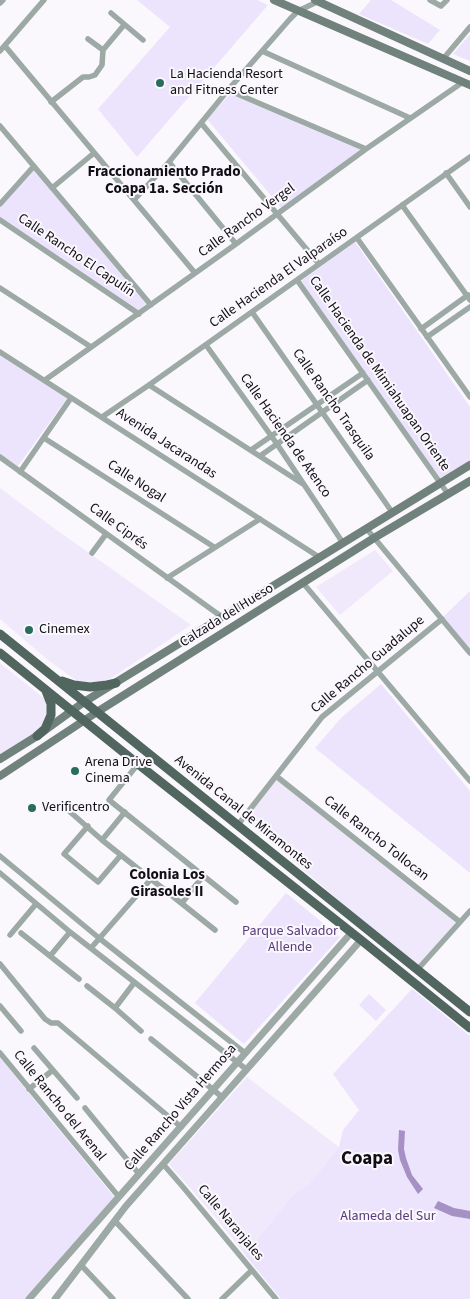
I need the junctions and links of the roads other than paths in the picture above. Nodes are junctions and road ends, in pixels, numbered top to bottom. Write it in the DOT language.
graph roads {
  1 [pos="3,0"];
  2 [pos="44,0"];
  3 [pos="274,0"];
  4 [pos="317,0"];
  5 [pos="430,0"];
  6 [pos="447,0"];
  7 [pos="0,4"];
  8 [pos="298,11"];
  9 [pos="111,13"];
  10 [pos="124,24"];
  11 [pos="470,27"];
  12 [pos="88,39"];
  13 [pos="143,40"];
  14 [pos="2,48"];
  15 [pos="103,50"];
  16 [pos="262,51"];
  17 [pos="443,59"];
  18 [pos="470,71"];
  19 [pos="467,83"];
  20 [pos="228,90"];
  21 [pos="51,102"];
  22 [pos="410,118"];
  23 [pos="201,123"];
  24 [pos="1,129"];
  25 [pos="366,149"];
  26 [pos="94,153"];
  27 [pos="470,157"];
  28 [pos="169,162"];
  29 [pos="34,166"];
  30 [pos="446,174"];
  31 [pos="52,188"];
  32 [pos="134,200"];
  33 [pos="0,204"];
  34 [pos="402,205"];
  35 [pos="470,207"];
  36 [pos="278,214"];
  37 [pos="0,220"];
  38 [pos="357,238"];
  39 [pos="236,244"];
  40 [pos="319,264"];
  41 [pos="195,273"];
  42 [pos="297,280"];
  43 [pos="0,288"];
  44 [pos="469,297"];
  45 [pos="151,304"];
  46 [pos="470,306"];
  47 [pos="252,312"];
  48 [pos="139,314"];
  49 [pos="421,329"];
  50 [pos="427,337"];
  51 [pos="206,345"];
  52 [pos="91,347"];
  53 [pos="0,352"];
  54 [pos="363,373"];
  55 [pos="45,380"];
  56 [pos="368,380"];
  57 [pos="149,385"];
  58 [pos="470,397"];
  59 [pos="71,398"];
  60 [pos="317,405"];
  61 [pos="322,412"];
  62 [pos="102,417"];
  63 [pos="272,436"];
  64 [pos="44,438"];
  65 [pos="277,444"];
  66 [pos="251,450"];
  67 [pos="260,456"];
  68 [pos="0,457"];
  69 [pos="470,466"];
  70 [pos="20,472"];
  71 [pos="470,481"];
  72 [pos="440,483"];
  73 [pos="305,485"];
  74 [pos="448,494"];
  75 [pos="392,512"];
  76 [pos="260,519"];
  77 [pos="366,528"];
  78 [pos="106,534"];
  79 [pos="374,538"];
  80 [pos="343,543"];
  81 [pos="214,548"];
  82 [pos="92,553"];
  83 [pos="319,557"];
  84 [pos="167,578"];
  85 [pos="303,583"];
  86 [pos="222,617"];
  87 [pos="442,619"];
  88 [pos="0,634"];
  89 [pos="0,652"];
  90 [pos="470,653"];
  91 [pos="46,672"];
  92 [pos="378,672"];
  93 [pos="116,682"];
  94 [pos="43,687"];
  95 [pos="84,702"];
  96 [pos="72,710"];
  97 [pos="97,712"];
  98 [pos="84,721"];
  99 [pos="37,736"];
  100 [pos="0,759"];
  101 [pos="138,764"];
  102 [pos="0,776"];
  103 [pos="276,776"];
  104 [pos="470,781"];
  105 [pos="68,810"];
  106 [pos="125,812"];
  107 [pos="88,826"];
  108 [pos="237,826"];
  109 [pos="102,840"];
  110 [pos="121,855"];
  111 [pos="0,856"];
  112 [pos="0,873"];
  113 [pos="20,873"];
  114 [pos="203,876"];
  115 [pos="151,880"];
  116 [pos="12,883"];
  117 [pos="236,902"];
  118 [pos="182,903"];
  119 [pos="36,904"];
  120 [pos="470,911"];
  121 [pos="460,922"];
  122 [pos="215,930"];
  123 [pos="70,932"];
  124 [pos="21,933"];
  125 [pos="352,933"];
  126 [pos="10,935"];
  127 [pos="99,938"];
  128 [pos="361,940"];
  129 [pos="91,948"];
  130 [pos="50,956"];
  131 [pos="0,964"];
  132 [pos="418,970"];
  133 [pos="79,979"];
  134 [pos="134,983"];
  135 [pos="87,986"];
  136 [pos="171,996"];
  137 [pos="164,1005"];
  138 [pos="0,1006"];
  139 [pos="115,1008"];
  140 [pos="470,1012"];
  141 [pos="470,1028"];
  142 [pos="21,1030"];
  143 [pos="141,1031"];
  144 [pos="151,1038"];
  145 [pos="34,1048"];
  146 [pos="0,1053"];
  147 [pos="245,1054"];
  148 [pos="237,1063"];
  149 [pos="53,1070"];
  150 [pos="246,1070"];
  151 [pos="29,1089"];
  152 [pos="213,1090"];
  153 [pos="222,1097"];
  154 [pos="77,1098"];
  155 [pos="85,1108"];
  156 [pos="181,1128"];
  157 [pos="163,1164"];
  158 [pos="139,1174"];
  159 [pos="119,1197"];
  160 [pos="115,1221"];
  161 [pos="81,1265"];
  162 [pos="252,1270"];
  163 [pos="29,1299"];
  164 [pos="55,1299"];
  165 [pos="113,1299"];
  166 [pos="188,1299"];
  167 [pos="222,1299"];
  168 [pos="276,1299"];
  1 -- 7 [label="street"];
  2 -- 14 [label="street"];
  3 -- 8 [label="main road"];
  4 -- 8 [label="street"];
  4 -- 17 [label="main road"];
  5 -- 6 [label="street"];
  8 -- 16 [label="street"];
  8 -- 19 [label="main road"];
  9 -- 10 [label="street"];
  10 -- 13 [label="street"];
  10 -- 15 [label="street"];
  11 -- 17 [label="street"];
  12 -- 15 [label="street"];
  14 -- 21 [label="street"];
  15 -- 21 [label="street"];
  16 -- 20 [label="street"];
  16 -- 22 [label="street"];
  17 -- 18 [label="main road"];
  19 -- 22 [label="street, Calle Rancho Vergel"];
  20 -- 23 [label="street"];
  20 -- 25 [label="street"];
  21 -- 26 [label="street"];
  22 -- 25 [label="street, Calle Rancho Vergel"];
  23 -- 28 [label="street"];
  23 -- 36 [label="street"];
  24 -- 29 [label="street"];
  25 -- 36 [label="street, Calle Rancho Vergel"];
  26 -- 31 [label="street"];
  26 -- 32 [label="street"];
  27 -- 30 [label="street, Calle Hacienda El Valparaíso"];
  28 -- 32 [label="street"];
  28 -- 39 [label="street"];
  29 -- 31 [label="street"];
  29 -- 33 [label="street"];
  30 -- 34 [label="street, Calle Hacienda El Valparaíso"];
  30 -- 35 [label="street"];
  31 -- 45 [label="street"];
  32 -- 41 [label="street"];
  34 -- 38 [label="street, Calle Hacienda El Valparaíso"];
  34 -- 44 [label="street"];
  36 -- 39 [label="street, Calle Rancho Vergel"];
  36 -- 40 [label="street"];
  37 -- 48 [label="street, Calle Rancho El Capulín"];
  38 -- 40 [label="street, Calle Hacienda El Valparaíso"];
  38 -- 49 [label="street"];
  39 -- 41 [label="street, Calle Rancho Vergel"];
  40 -- 42 [label="street, Calle Hacienda El Valparaíso"];
  41 -- 45 [label="street, Calle Rancho Vergel"];
  42 -- 47 [label="street, Calle Hacienda El Valparaíso"];
  42 -- 54 [label="street, Calle Hacienda de Mimiahuapan Oriente"];
  43 -- 52 [label="street"];
  44 -- 49 [label="street"];
  45 -- 48 [label="street, Calle Rancho Vergel"];
  46 -- 50 [label="street"];
  47 -- 51 [label="street, Calle Hacienda El Valparaíso"];
  47 -- 60 [label="street, Calle Rancho Trasquila"];
  48 -- 52 [label="street, Calle Rancho Vergel"];
  49 -- 50 [label="street"];
  50 -- 58 [label="street"];
  51 -- 57 [label="street, Calle Hacienda El Valparaíso"];
  51 -- 63 [label="street, Calle Hacienda de Atenco"];
  52 -- 55 [label="street, Calle Rancho Vergel"];
  53 -- 55 [label="street, Avenida Jacarandas"];
  54 -- 56 [label="street, Calle Hacienda de Mimiahuapan Oriente"];
  54 -- 60 [label="street"];
  55 -- 59 [label="street, Avenida Jacarandas"];
  56 -- 61 [label="street"];
  56 -- 72 [label="street, Calle Hacienda de Mimiahuapan Oriente"];
  57 -- 62 [label="street, Calle Hacienda El Valparaíso"];
  57 -- 66 [label="street"];
  59 -- 62 [label="street, Avenida Jacarandas"];
  59 -- 64 [label="street"];
  60 -- 61 [label="street, Calle Rancho Trasquila"];
  60 -- 63 [label="street"];
  61 -- 65 [label="street"];
  61 -- 75 [label="street, Calle Rancho Trasquila"];
  62 -- 76 [label="street, Avenida Jacarandas"];
  63 -- 65 [label="street, Calle Hacienda de Atenco"];
  63 -- 66 [label="street"];
  64 -- 70 [label="street"];
  64 -- 81 [label="street, Calle Nogal"];
  65 -- 67 [label="street"];
  65 -- 73 [label="street, Calle Hacienda de Atenco"];
  66 -- 67 [label="street"];
  67 -- 73 [label="street"];
  68 -- 70 [label="street, Calle Ciprés"];
  69 -- 72 [label="main road, Calzada del Hueso"];
  70 -- 78 [label="street, Calle Ciprés"];
  71 -- 74 [label="main road, Calzada del Hueso"];
  72 -- 74 [label="street, Calle Hacienda de Mimiahuapan Oriente"];
  72 -- 75 [label="main road, Calzada del Hueso"];
  73 -- 80 [label="street, Calle Hacienda de Atenco"];
  74 -- 79 [label="main road, Calzada del Hueso"];
  75 -- 77 [label="main road, Calzada del Hueso"];
  76 -- 81 [label="street"];
  76 -- 83 [label="street, Avenida Jacarandas"];
  77 -- 79 [label="street"];
  77 -- 80 [label="main road, Calzada del Hueso"];
  78 -- 82 [label="street"];
  78 -- 84 [label="street, Calle Ciprés"];
  79 -- 85 [label="main road, Calzada del Hueso"];
  79 -- 87 [label="street"];
  80 -- 83 [label="main road, Calzada del Hueso"];
  81 -- 84 [label="street"];
  83 -- 86 [label="main road, Calzada del Hueso"];
  84 -- 86 [label="street, Calle Ciprés"];
  85 -- 92 [label="street"];
  85 -- 97 [label="main road, Calzada del Hueso"];
  86 -- 93 [label="main road, Calzada del Hueso"];
  87 -- 90 [label="street"];
  87 -- 92 [label="street, Calle Rancho Guadalupe"];
  88 -- 91 [label="main road, Avenida Canal de Miramontes"];
  89 -- 94 [label="main road, Avenida Canal de Miramontes"];
  91 -- 93 [label="main road"];
  91 -- 95 [label="main road, Avenida Canal de Miramontes"];
  92 -- 103 [label="street, Calle Rancho Guadalupe"];
  92 -- 104 [label="street"];
  93 -- 95 [label="main road, Calzada del Hueso"];
  94 -- 96 [label="main road, Avenida Canal de Miramontes"];
  94 -- 99 [label="main road"];
  95 -- 96 [label="main road, Calzada del Hueso"];
  95 -- 97 [label="main road, Avenida Canal de Miramontes"];
  96 -- 98 [label="main road, Avenida Canal de Miramontes"];
  96 -- 99 [label="main road, Calzada del Hueso"];
  97 -- 98 [label="main road, Calzada del Hueso"];
  97 -- 108 [label="main road, Avenida Canal de Miramontes"];
  98 -- 101 [label="main road, Avenida Canal de Miramontes"];
  98 -- 102 [label="main road, Calzada del Hueso"];
  99 -- 100 [label="main road, Calzada del Hueso"];
  101 -- 106 [label="street"];
  101 -- 125 [label="main road, Avenida Canal de Miramontes"];
  103 -- 108 [label="street, Calle Rancho Guadalupe"];
  103 -- 121 [label="street, Calle Rancho Tollocan"];
  105 -- 107 [label="street"];
  106 -- 109 [label="street"];
  106 -- 114 [label="street"];
  107 -- 109 [label="street"];
  107 -- 110 [label="street"];
  108 -- 132 [label="main road, Avenida Canal de Miramontes"];
  109 -- 110 [label="street"];
  110 -- 115 [label="street"];
  111 -- 113 [label="street"];
  112 -- 116 [label="street"];
  113 -- 116 [label="street"];
  113 -- 127 [label="street"];
  114 -- 117 [label="street"];
  114 -- 118 [label="street"];
  115 -- 118 [label="street"];
  115 -- 127 [label="street"];
  116 -- 119 [label="street"];
  118 -- 122 [label="street"];
  119 -- 123 [label="street"];
  119 -- 126 [label="street"];
  120 -- 121 [label="street"];
  121 -- 132 [label="street"];
  123 -- 129 [label="street"];
  123 -- 130 [label="street"];
  124 -- 130 [label="street"];
  125 -- 128 [label="main road, Avenida Canal de Miramontes"];
  125 -- 147 [label="street, Calle Rancho Vista Hermosa"];
  127 -- 129 [label="street"];
  127 -- 136 [label="street"];
  128 -- 141 [label="main road, Avenida Canal de Miramontes"];
  128 -- 150 [label="street, Calle Rancho Vista Hermosa"];
  129 -- 134 [label="street"];
  130 -- 133 [label="street"];
  131 -- 156 [label="street"];
  132 -- 140 [label="main road, Avenida Canal de Miramontes"];
  134 -- 137 [label="street"];
  134 -- 139 [label="street"];
  135 -- 139 [label="street"];
  136 -- 137 [label="street"];
  136 -- 147 [label="street"];
  137 -- 148 [label="street"];
  138 -- 142 [label="street"];
  139 -- 143 [label="street"];
  144 -- 152 [label="street"];
  145 -- 149 [label="street"];
  146 -- 151 [label="street, Calle Rancho del Arenal"];
  147 -- 148 [label="street, Calle Rancho Vista Hermosa"];
  148 -- 150 [label="street"];
  148 -- 152 [label="street, Calle Rancho Vista Hermosa"];
  149 -- 151 [label="street"];
  149 -- 154 [label="street"];
  150 -- 153 [label="street, Calle Rancho Vista Hermosa"];
  151 -- 159 [label="street, Calle Rancho del Arenal"];
  152 -- 153 [label="street"];
  152 -- 156 [label="street, Calle Rancho Vista Hermosa"];
  153 -- 157 [label="street, Calle Rancho Vista Hermosa"];
  155 -- 158 [label="street"];
  156 -- 158 [label="street, Calle Rancho Vista Hermosa"];
  157 -- 160 [label="street, Calle Rancho Vista Hermosa"];
  157 -- 162 [label="street, Calle Naranjales"];
  158 -- 159 [label="street, Calle Rancho Vista Hermosa"];
  159 -- 163 [label="street, Calle Rancho Vista Hermosa"];
  160 -- 161 [label="street, Calle Rancho Vista Hermosa"];
  160 -- 166 [label="street"];
  161 -- 164 [label="street, Calle Rancho Vista Hermosa"];
  161 -- 165 [label="street"];
  162 -- 167 [label="street"];
  162 -- 168 [label="street, Calle Naranjales"];
}
